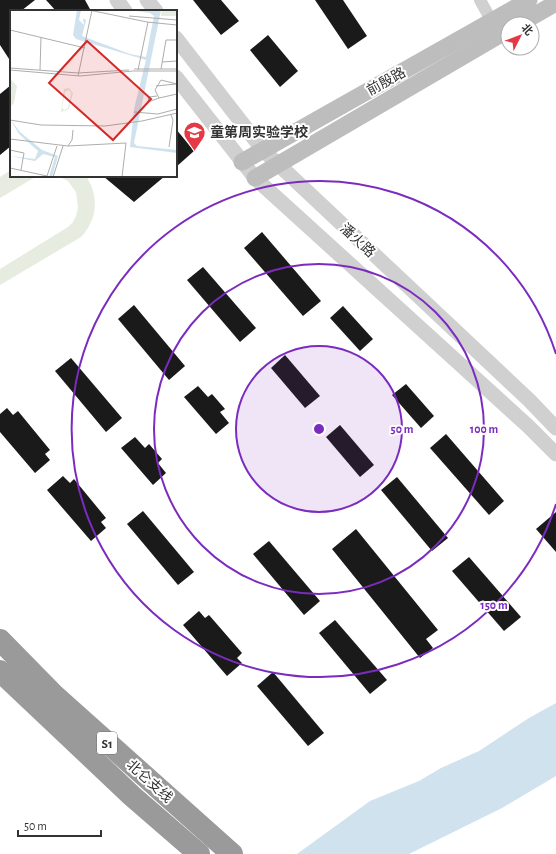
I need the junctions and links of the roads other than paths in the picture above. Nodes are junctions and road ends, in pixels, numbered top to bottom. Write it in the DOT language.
graph roads {
  1 [pos="117,0"];
  2 [pos="147,0"];
  3 [pos="480,0"];
  4 [pos="529,0"];
  5 [pos="556,2"];
  6 [pos="124,10"];
  7 [pos="155,10"];
  8 [pos="513,16"];
  9 [pos="532,16"];
  10 [pos="500,29"];
  11 [pos="177,39"];
  12 [pos="177,78"];
  13 [pos="263,150"];
  14 [pos="242,162"];
  15 [pos="278,164"];
  16 [pos="255,178"];
  17 [pos="556,428"];
  18 [pos="556,454"];
  19 [pos="0,640"];
  20 [pos="0,671"];
  21 [pos="224,848"];
  22 [pos="200,854"];
  1 -- 6 [label="street"];
  2 -- 7 [label="street"];
  3 -- 10 [label="street"];
  4 -- 8 [label="main road, 前殷路"];
  5 -- 9 [label="main road"];
  10 -- 13 [label="main road, 前殷路"];
  10 -- 15 [label="main road, 前殷路"];
  11 -- 13 [label="street, 潘火路"];
  12 -- 14 [label="street, 潘火路"];
  13 -- 14 [label="main road, 前殷路"];
  13 -- 15 [label="street, 潘火路"];
  14 -- 16 [label="street, 潘火路"];
  15 -- 16 [label="main road, 前殷路"];
  15 -- 17 [label="street, 潘火路"];
  16 -- 18 [label="street, 潘火路"];
  19 -- 21 [label="highway, 北仑支线 / S1"];
  20 -- 22 [label="highway, 北仑支线 / S1"];
}
